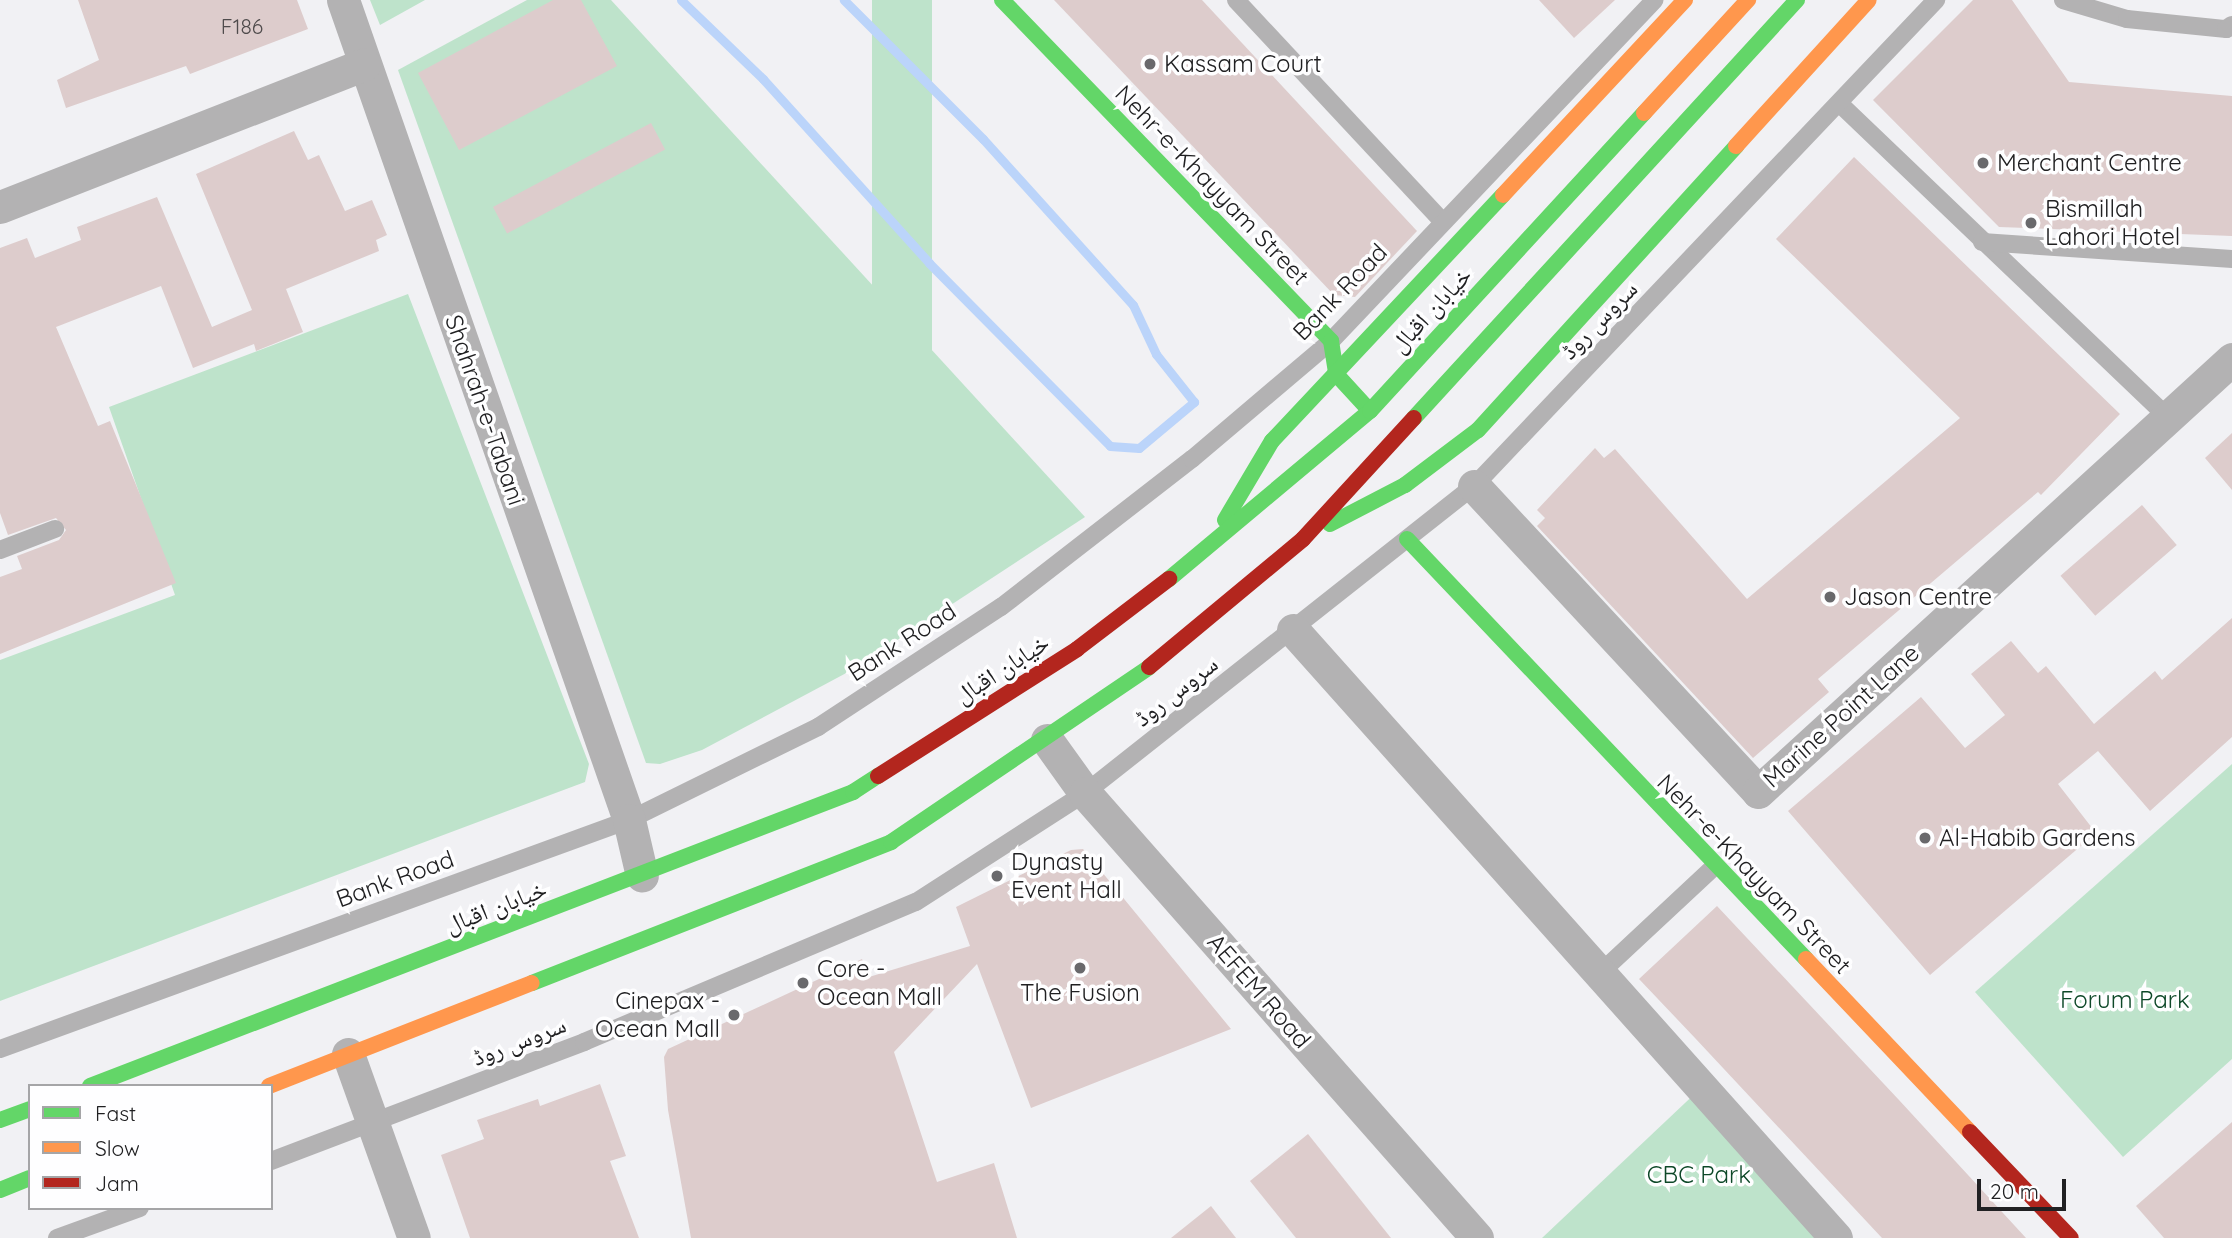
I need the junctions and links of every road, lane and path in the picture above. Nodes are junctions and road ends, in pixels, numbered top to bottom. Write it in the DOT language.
graph roads {
  1 [pos="343,0"];
  2 [pos="1002,0"];
  3 [pos="1236,0"];
  4 [pos="1655,0"];
  5 [pos="1685,0"];
  6 [pos="1748,0"];
  7 [pos="1797,0"];
  8 [pos="1869,0"];
  9 [pos="1936,0"];
  10 [pos="2063,0"];
  11 [pos="2232,25"];
  12 [pos="364,64"];
  13 [pos="1840,104"];
  14 [pos="0,207"];
  15 [pos="1442,221"];
  16 [pos="1982,242"];
  17 [pos="2232,259"];
  18 [pos="1331,341"];
  19 [pos="2232,359"];
  20 [pos="1336,374"];
  21 [pos="1370,411"];
  22 [pos="2167,417"];
  23 [pos="1474,486"];
  24 [pos="55,529"];
  25 [pos="1407,538"];
  26 [pos="1303,539"];
  27 [pos="1208,548"];
  28 [pos="0,550"];
  29 [pos="1293,630"];
  30 [pos="1047,740"];
  31 [pos="1085,793"];
  32 [pos="629,820"];
  33 [pos="1715,866"];
  34 [pos="642,876"];
  35 [pos="1598,975"];
  36 [pos="0,1049"];
  37 [pos="348,1055"];
  38 [pos="95,1084"];
  39 [pos="273,1084"];
  40 [pos="28,1109"];
  41 [pos="0,1120"];
  42 [pos="372,1125"];
  43 [pos="273,1160"];
  44 [pos="28,1179"];
  45 [pos="0,1190"];
  46 [pos="129,1210"];
  47 [pos="102,1215"];
  48 [pos="57,1238"];
  49 [pos="414,1238"];
  50 [pos="1477,1238"];
  51 [pos="1836,1238"];
  52 [pos="2071,1238"];
  1 -- 12 [label="street, Shahrah-e-Tabani"];
  2 -- 18 [label="main road, Nehr-e-Khayyam Street"];
  3 -- 15 [label="lane"];
  4 -- 15 [label="lane, Bank Road"];
  5 -- 20 [label="main road"];
  6 -- 21 [label="main road, خیابان اقبال"];
  7 -- 26 [label="main road"];
  8 -- 26 [label="main road"];
  9 -- 13 [label="lane, سروس روڈ"];
  10 -- 11 [label="lane"];
  12 -- 14 [label="street"];
  12 -- 32 [label="street, Shahrah-e-Tabani"];
  13 -- 16 [label="lane"];
  13 -- 23 [label="lane, سروس روڈ"];
  15 -- 18 [label="lane, Bank Road"];
  16 -- 17 [label="lane"];
  16 -- 22 [label="lane"];
  18 -- 20 [label="main road"];
  18 -- 32 [label="lane, Bank Road"];
  19 -- 22 [label="street, Marine Point Lane"];
  20 -- 21 [label="main road"];
  20 -- 27 [label="main road"];
  21 -- 27 [label="main road, خیابان اقبال"];
  22 -- 23 [label="street, Marine Point Lane"];
  23 -- 25 [label="lane, سروس روڈ"];
  24 -- 28 [label="lane"];
  25 -- 29 [label="lane, سروس روڈ"];
  25 -- 33 [label="main road, Nehr-e-Khayyam Street"];
  26 -- 30 [label="main road"];
  27 -- 34 [label="main road, خیابان اقبال"];
  29 -- 31 [label="lane, سروس روڈ"];
  29 -- 35 [label="street"];
  30 -- 31 [label="street, AEFEM Road"];
  30 -- 37 [label="main road"];
  31 -- 42 [label="lane, سروس روڈ"];
  31 -- 50 [label="street, AEFEM Road"];
  32 -- 34 [label="street, Shahrah-e-Tabani"];
  32 -- 36 [label="lane, Bank Road"];
  33 -- 35 [label="lane"];
  33 -- 52 [label="main road, Nehr-e-Khayyam Street"];
  34 -- 38 [label="main road, خیابان اقبال"];
  35 -- 51 [label="street"];
  37 -- 39 [label="main road"];
  37 -- 42 [label="street"];
  40 -- 41 [label="main road"];
  42 -- 43 [label="lane, سروس روڈ"];
  42 -- 49 [label="street"];
  44 -- 45 [label="main road"];
  46 -- 47 [label="lane"];
  47 -- 48 [label="lane"];
}
